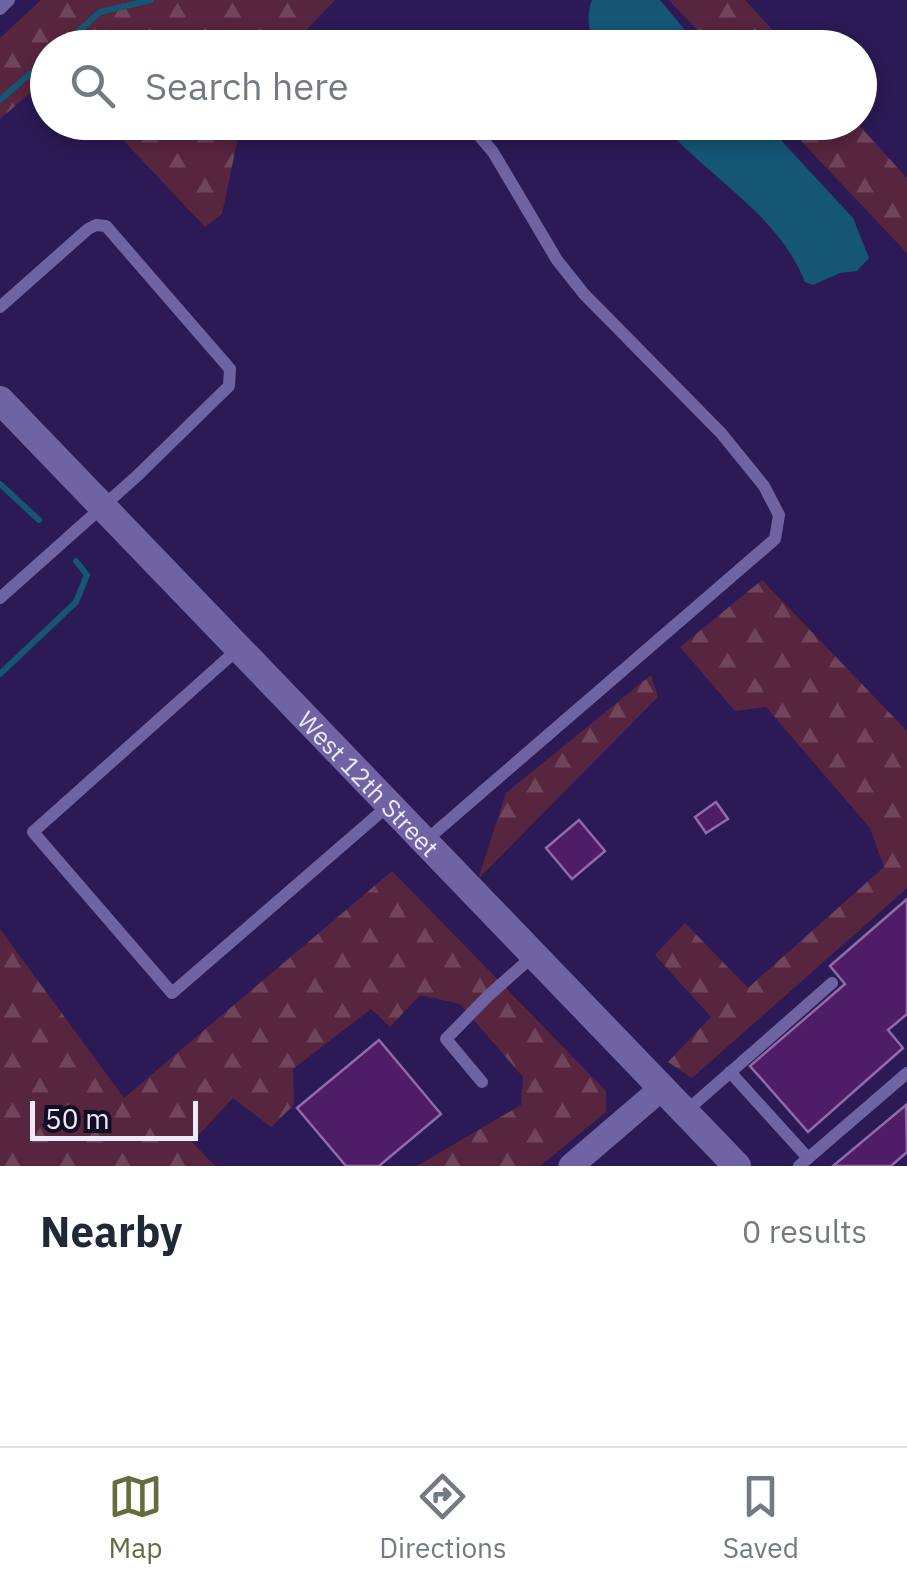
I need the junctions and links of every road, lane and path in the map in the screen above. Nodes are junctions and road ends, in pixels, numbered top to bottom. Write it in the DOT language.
graph roads {
  1 [pos="9,0"];
  2 [pos="0,9"];
  3 [pos="483,140"];
  4 [pos="0,307"];
  5 [pos="0,400"];
  6 [pos="104,507"];
  7 [pos="0,598"];
  8 [pos="238,649"];
  9 [pos="389,805"];
  10 [pos="424,842"];
  11 [pos="534,955"];
  12 [pos="832,983"];
  13 [pos="730,1072"];
  14 [pos="907,1073"];
  15 [pos="482,1082"];
  16 [pos="662,1088"];
  17 [pos="685,1112"];
  18 [pos="803,1162"];
  19 [pos="571,1166"];
  20 [pos="737,1166"];
  1 -- 2 [label="lane"];
  3 -- 10 [label="lane"];
  4 -- 6 [label="lane"];
  5 -- 6 [label="street, West 12th Street"];
  6 -- 7 [label="lane"];
  6 -- 8 [label="street, West 12th Street"];
  8 -- 9 [label="street, West 12th Street"];
  8 -- 9 [label="lane"];
  9 -- 10 [label="street, West 12th Street"];
  10 -- 11 [label="street, West 12th Street"];
  11 -- 15 [label="lane"];
  11 -- 16 [label="street, West 12th Street"];
  12 -- 13 [label="lane"];
  13 -- 17 [label="lane"];
  13 -- 18 [label="lane"];
  14 -- 18 [label="lane"];
  16 -- 17 [label="street, West 12th Street"];
  16 -- 19 [label="street"];
  17 -- 20 [label="street, West 12th Street"];
}
